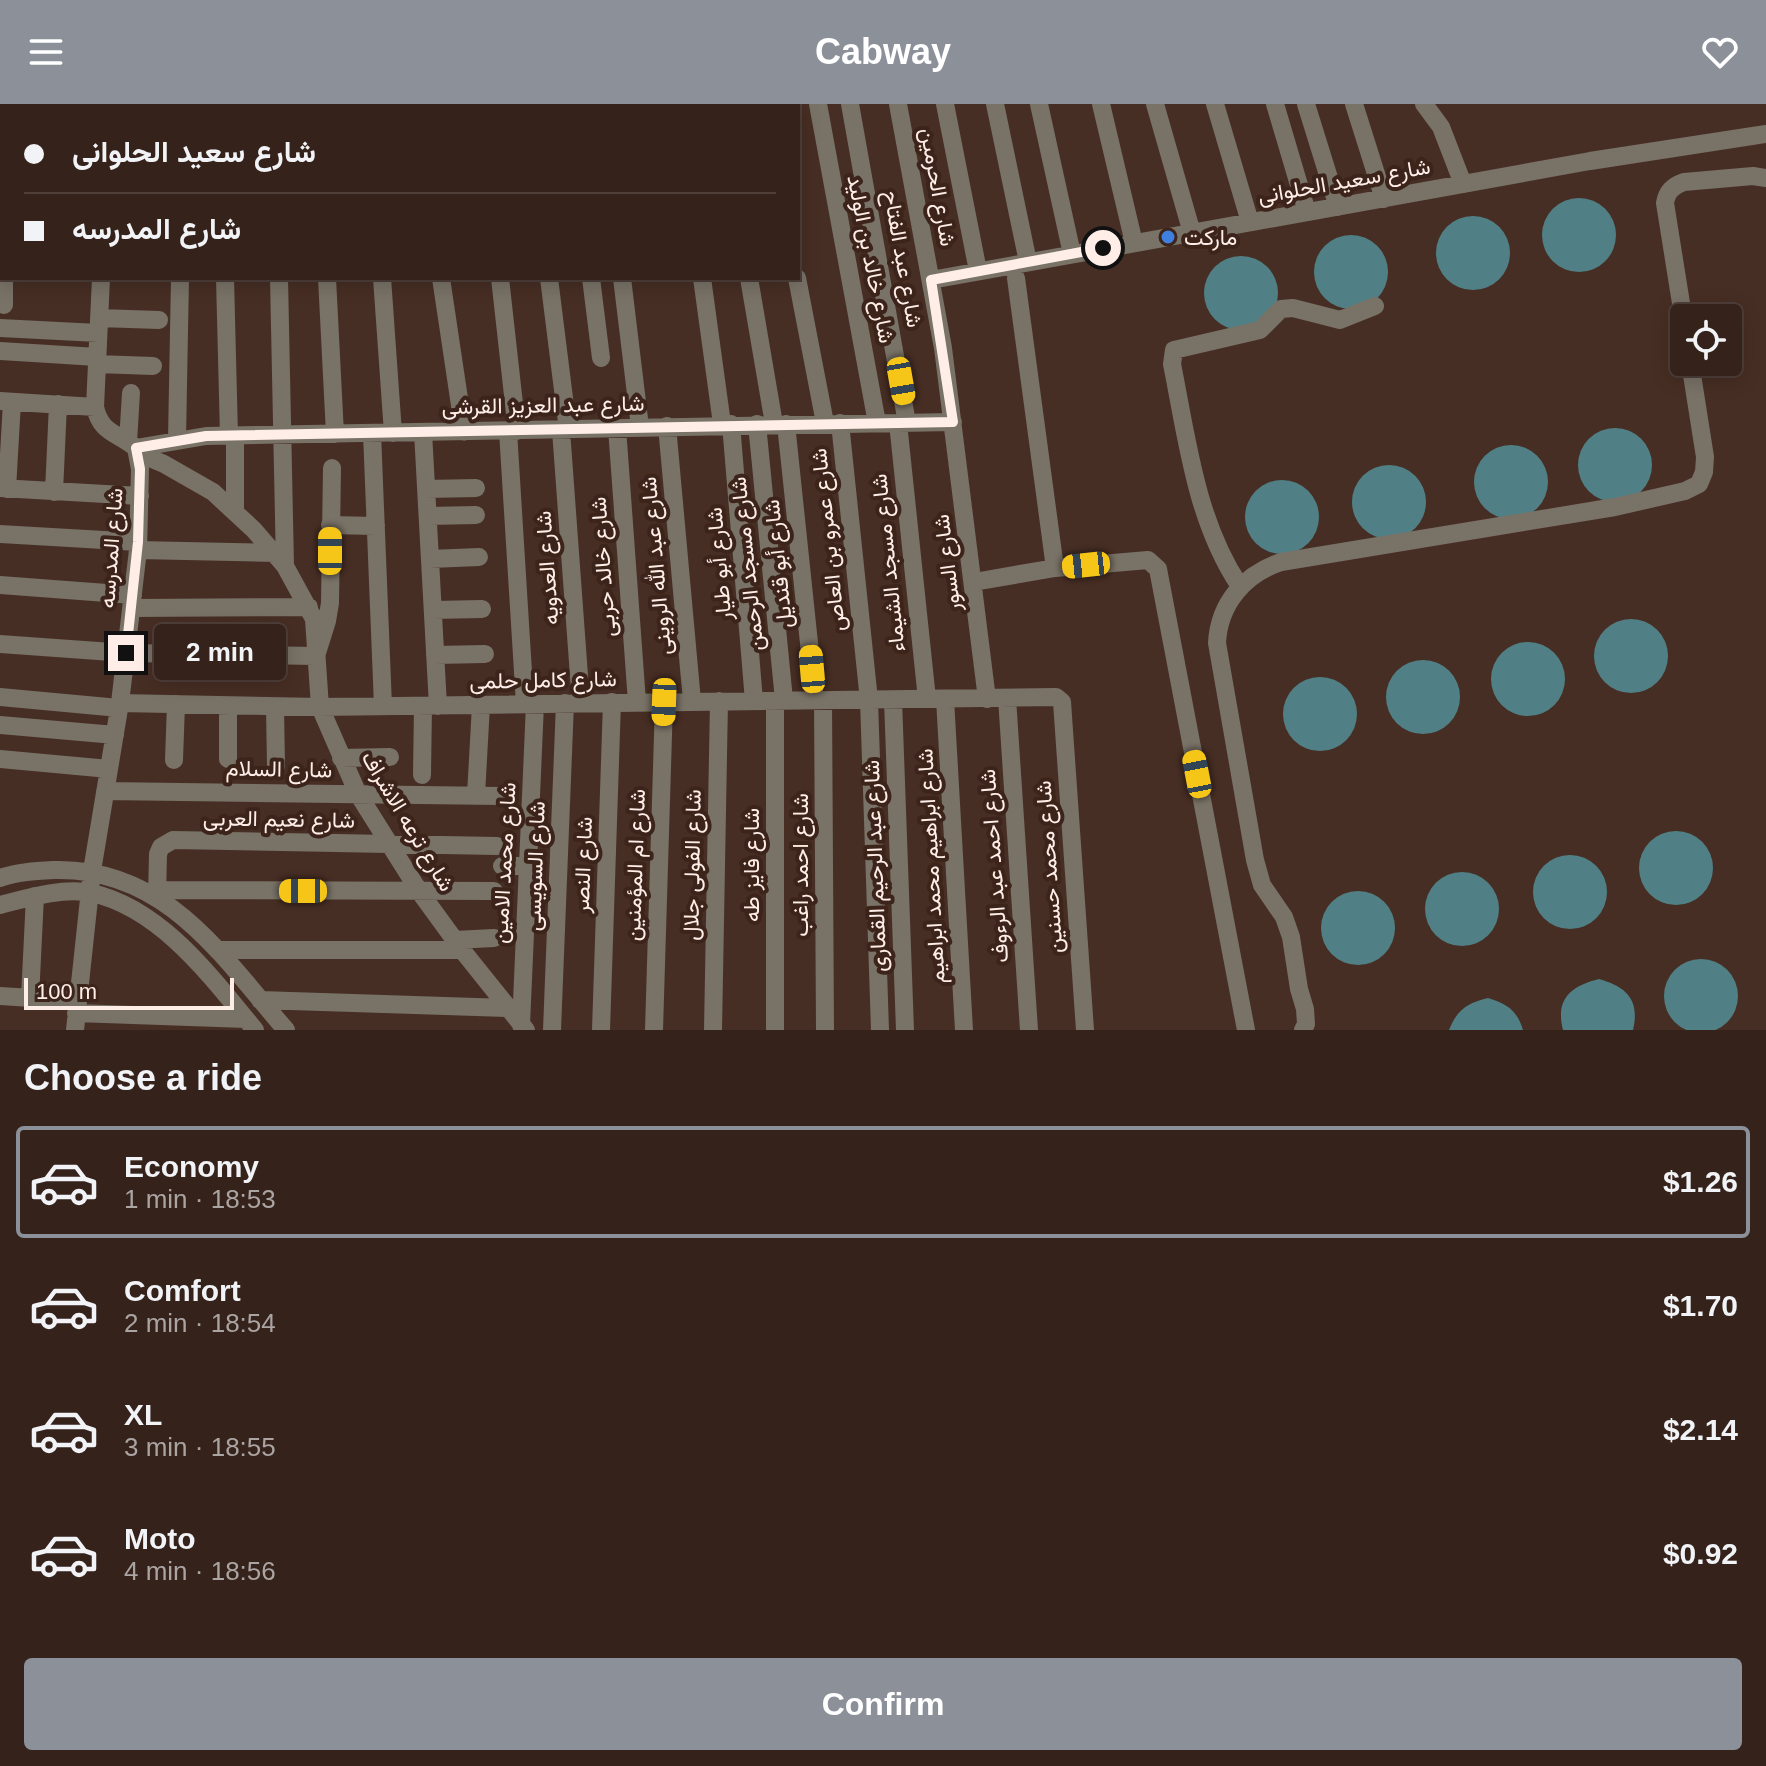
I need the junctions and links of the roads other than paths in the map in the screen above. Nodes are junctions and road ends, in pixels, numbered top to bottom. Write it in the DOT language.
graph roads {
  1 [pos="818,104"];
  2 [pos="850,104"];
  3 [pos="898,104"];
  4 [pos="945,104"];
  5 [pos="995,104"];
  6 [pos="1039,104"];
  7 [pos="1101,104"];
  8 [pos="1155,104"];
  9 [pos="1215,104"];
  10 [pos="1275,104"];
  11 [pos="1306,104"];
  12 [pos="1354,104"];
  13 [pos="1424,104"];
  14 [pos="1766,134"];
  15 [pos="1766,178"];
  16 [pos="1463,184"];
  17 [pos="1384,199"];
  18 [pos="1338,207"];
  19 [pos="1307,212"];
  20 [pos="1250,222"];
  21 [pos="1192,233"];
  22 [pos="1134,243"];
  23 [pos="1072,254"];
  24 [pos="1028,262"];
  25 [pos="978,271"];
  26 [pos="1016,278"];
  27 [pos="4,280"];
  28 [pos="101,280"];
  29 [pos="180,280"];
  30 [pos="225,280"];
  31 [pos="279,280"];
  32 [pos="327,280"];
  33 [pos="382,280"];
  34 [pos="441,280"];
  35 [pos="500,280"];
  36 [pos="549,280"];
  37 [pos="591,280"];
  38 [pos="622,280"];
  39 [pos="702,280"];
  40 [pos="749,280"];
  41 [pos="797,280"];
  42 [pos="931,280"];
  43 [pos="1681,304"];
  44 [pos="4,305"];
  45 [pos="1375,306"];
  46 [pos="159,320"];
  47 [pos="98,326"];
  48 [pos="0,328"];
  49 [pos="0,351"];
  50 [pos="601,358"];
  51 [pos="97,360"];
  52 [pos="153,366"];
  53 [pos="1692,376"];
  54 [pos="131,393"];
  55 [pos="6,401"];
  56 [pos="58,404"];
  57 [pos="95,407"];
  58 [pos="953,422"];
  59 [pos="833,423"];
  60 [pos="877,423"];
  61 [pos="902,423"];
  62 [pos="727,424"];
  63 [pos="772,424"];
  64 [pos="667,426"];
  65 [pos="640,427"];
  66 [pos="617,428"];
  67 [pos="564,430"];
  68 [pos="512,431"];
  69 [pos="423,432"];
  70 [pos="464,432"];
  71 [pos="372,433"];
  72 [pos="393,433"];
  73 [pos="335,434"];
  74 [pos="232,435"];
  75 [pos="284,435"];
  76 [pos="177,439"];
  77 [pos="134,448"];
  78 [pos="332,468"];
  79 [pos="476,488"];
  80 [pos="4,489"];
  81 [pos="426,489"];
  82 [pos="54,492"];
  83 [pos="140,496"];
  84 [pos="235,511"];
  85 [pos="476,515"];
  86 [pos="428,516"];
  87 [pos="330,525"];
  88 [pos="376,526"];
  89 [pos="0,534"];
  90 [pos="138,546"];
  91 [pos="479,557"];
  92 [pos="430,559"];
  93 [pos="280,560"];
  94 [pos="1055,568"];
  95 [pos="974,582"];
  96 [pos="0,585"];
  97 [pos="1239,585"];
  98 [pos="132,602"];
  99 [pos="309,607"];
  100 [pos="482,609"];
  101 [pos="433,610"];
  102 [pos="0,644"];
  103 [pos="126,653"];
  104 [pos="485,654"];
  105 [pos="435,655"];
  106 [pos="316,656"];
  107 [pos="0,697"];
  108 [pos="1007,698"];
  109 [pos="936,699"];
  110 [pos="987,699"];
  111 [pos="780,700"];
  112 [pos="819,700"];
  113 [pos="869,700"];
  114 [pos="893,700"];
  115 [pos="692,701"];
  116 [pos="719,701"];
  117 [pos="754,701"];
  118 [pos="612,702"];
  119 [pos="637,702"];
  120 [pos="664,702"];
  121 [pos="1062,702"];
  122 [pos="573,703"];
  123 [pos="176,704"];
  124 [pos="530,704"];
  125 [pos="119,705"];
  126 [pos="481,705"];
  127 [pos="228,706"];
  128 [pos="383,706"];
  129 [pos="430,706"];
  130 [pos="275,707"];
  131 [pos="320,707"];
  132 [pos="0,725"];
  133 [pos="115,735"];
  134 [pos="390,757"];
  135 [pos="341,758"];
  136 [pos="0,759"];
  137 [pos="228,759"];
  138 [pos="174,760"];
  139 [pos="276,766"];
  140 [pos="109,769"];
  141 [pos="422,775"];
  142 [pos="105,791"];
  143 [pos="358,794"];
  144 [pos="476,795"];
  145 [pos="500,796"];
  146 [pos="390,845"];
  147 [pos="497,846"];
  148 [pos="502,866"];
  149 [pos="527,866"];
  150 [pos="92,871"];
  151 [pos="0,878"];
  152 [pos="419,891"];
  153 [pos="494,891"];
  154 [pos="90,892"];
  155 [pos="157,894"];
  156 [pos="35,896"];
  157 [pos="0,905"];
  158 [pos="494,938"];
  159 [pos="458,945"];
  160 [pos="217,950"];
  161 [pos="0,996"];
  162 [pos="30,998"];
  163 [pos="260,1000"];
  164 [pos="76,1015"];
  165 [pos="518,1023"];
  166 [pos="250,1025"];
  167 [pos="286,1030"];
  168 [pos="552,1030"];
  169 [pos="601,1030"];
  170 [pos="654,1030"];
  171 [pos="713,1030"];
  172 [pos="775,1030"];
  173 [pos="825,1030"];
  174 [pos="880,1030"];
  175 [pos="905,1030"];
  176 [pos="964,1030"];
  177 [pos="1029,1030"];
  178 [pos="1085,1030"];
  179 [pos="1246,1030"];
  180 [pos="1303,1030"];
  1 -- 60 [label="street, شارع خالد بن الوليد"];
  2 -- 61 [label="street, شارع عبد الفتاح"];
  3 -- 42 [label="street, شارع الحرمين"];
  4 -- 25 [label="street"];
  5 -- 24 [label="street"];
  6 -- 23 [label="street"];
  7 -- 22 [label="street"];
  8 -- 21 [label="street"];
  9 -- 20 [label="street"];
  10 -- 19 [label="street"];
  11 -- 18 [label="street"];
  12 -- 17 [label="street"];
  13 -- 16 [label="street"];
  14 -- 16 [label="street, شارع سعيد الحلوانى"];
  15 -- 43 [label="street"];
  16 -- 17 [label="street, شارع سعيد الحلوانى"];
  17 -- 18 [label="street, شارع سعيد الحلوانى"];
  18 -- 19 [label="street, شارع سعيد الحلوانى"];
  19 -- 20 [label="street, شارع سعيد الحلوانى"];
  20 -- 21 [label="street, شارع سعيد الحلوانى"];
  21 -- 22 [label="street, شارع سعيد الحلوانى"];
  22 -- 23 [label="street, شارع سعيد الحلوانى"];
  23 -- 24 [label="street, شارع سعيد الحلوانى"];
  24 -- 25 [label="street, شارع سعيد الحلوانى"];
  25 -- 42 [label="street, شارع سعيد الحلوانى"];
  26 -- 94 [label="street"];
  27 -- 44 [label="street"];
  28 -- 47 [label="street"];
  29 -- 76 [label="street"];
  30 -- 74 [label="street"];
  31 -- 75 [label="street"];
  32 -- 73 [label="street"];
  33 -- 72 [label="street"];
  34 -- 70 [label="street"];
  35 -- 68 [label="street, شارع محمد الامين"];
  36 -- 67 [label="street, شارع العدويه"];
  37 -- 50 [label="street"];
  38 -- 65 [label="street"];
  39 -- 62 [label="street, شارع أبو طيار"];
  40 -- 63 [label="street"];
  41 -- 59 [label="street, شارع عمرو بن العاص"];
  42 -- 58 [label="street, شارع الحرمين"];
  45 -- 97 [label="street"];
  46 -- 47 [label="street"];
  47 -- 48 [label="street"];
  47 -- 51 [label="street"];
  49 -- 51 [label="street"];
  51 -- 52 [label="street"];
  51 -- 57 [label="street"];
  53 -- 97 [label="street"];
  54 -- 77 [label="street, شارع المدرسه"];
  55 -- 56 [label="street"];
  55 -- 80 [label="street"];
  56 -- 57 [label="street"];
  56 -- 82 [label="street"];
  57 -- 77 [label="street"];
  58 -- 61 [label="street, شارع عبد العزيز القرشى"];
  58 -- 95 [label="street, شارع السور"];
  59 -- 60 [label="street, شارع عبد العزيز القرشى"];
  59 -- 63 [label="street, شارع عبد العزيز القرشى"];
  59 -- 113 [label="street, شارع عمرو بن العاص"];
  60 -- 61 [label="street, شارع عبد العزيز القرشى"];
  61 -- 109 [label="street, شارع مسجد الشيماء"];
  62 -- 63 [label="street, شارع عبد العزيز القرشى"];
  62 -- 64 [label="street, شارع عبد العزيز القرشى"];
  62 -- 117 [label="street, شارع أبو طيار"];
  63 -- 111 [label="street, شارع مسجد الرحمن"];
  63 -- 112 [label="street, شارع أبو قنديل"];
  64 -- 65 [label="street, شارع عبد العزيز القرشى"];
  64 -- 115 [label="street, شارع عبد الله الروينى"];
  65 -- 66 [label="street, شارع عبد العزيز القرشى"];
  66 -- 67 [label="street, شارع عبد العزيز القرشى"];
  66 -- 119 [label="street, شارع خالد حربى"];
  67 -- 68 [label="street, شارع عبد العزيز القرشى"];
  67 -- 122 [label="street, شارع العدويه"];
  68 -- 70 [label="street, شارع عبد العزيز القرشى"];
  68 -- 124 [label="street, شارع محمد الامين"];
  69 -- 70 [label="street, شارع عبد العزيز القرشى"];
  69 -- 72 [label="street, شارع عبد العزيز القرشى"];
  69 -- 81 [label="street"];
  71 -- 72 [label="street, شارع عبد العزيز القرشى"];
  71 -- 73 [label="street, شارع عبد العزيز القرشى"];
  71 -- 88 [label="street"];
  73 -- 75 [label="street, شارع عبد العزيز القرشى"];
  74 -- 75 [label="street, شارع عبد العزيز القرشى"];
  74 -- 76 [label="street, شارع عبد العزيز القرشى"];
  74 -- 84 [label="street"];
  75 -- 93 [label="street"];
  76 -- 77 [label="street, شارع عبد العزيز القرشى"];
  77 -- 83 [label="street, شارع المدرسه"];
  77 -- 84 [label="street, شارع ترعه الاشراف"];
  78 -- 87 [label="street"];
  79 -- 81 [label="street"];
  80 -- 82 [label="street"];
  81 -- 86 [label="street"];
  82 -- 83 [label="street"];
  83 -- 90 [label="street, شارع المدرسه"];
  84 -- 93 [label="street, شارع ترعه الاشراف"];
  85 -- 86 [label="street"];
  86 -- 92 [label="street"];
  87 -- 88 [label="street"];
  87 -- 106 [label="street"];
  88 -- 128 [label="street"];
  89 -- 90 [label="street"];
  90 -- 93 [label="street"];
  90 -- 98 [label="street, شارع المدرسه"];
  91 -- 92 [label="street"];
  92 -- 101 [label="street"];
  93 -- 99 [label="street, شارع ترعه الاشراف"];
  94 -- 95 [label="street"];
  94 -- 179 [label="street"];
  95 -- 110 [label="street, شارع السور"];
  96 -- 98 [label="street"];
  97 -- 180 [label="street"];
  98 -- 99 [label="street"];
  98 -- 103 [label="street, شارع المدرسه"];
  99 -- 106 [label="street, شارع ترعه الاشراف"];
  100 -- 101 [label="street"];
  101 -- 105 [label="street"];
  102 -- 103 [label="street"];
  103 -- 106 [label="street"];
  103 -- 125 [label="street, شارع المدرسه"];
  104 -- 105 [label="street"];
  105 -- 129 [label="street"];
  106 -- 131 [label="street, شارع ترعه الاشراف"];
  107 -- 125 [label="street, شارع كامل حلمى"];
  108 -- 110 [label="street, شارع كامل حلمى"];
  108 -- 121 [label="street, شارع كامل حلمى"];
  108 -- 177 [label="street, شارع احمد عبد الرءوف"];
  109 -- 110 [label="street, شارع كامل حلمى"];
  109 -- 114 [label="street, شارع كامل حلمى"];
  109 -- 176 [label="street, شارع ابراهيم محمد ابراهيم"];
  111 -- 112 [label="street, شارع كامل حلمى"];
  111 -- 117 [label="street, شارع كامل حلمى"];
  111 -- 172 [label="street, شارع فايز طه"];
  112 -- 113 [label="street, شارع كامل حلمى"];
  112 -- 173 [label="street, شارع احمد راغب"];
  113 -- 114 [label="street, شارع كامل حلمى"];
  113 -- 174 [label="street, شارع عمرو بن العاص"];
  114 -- 175 [label="street, شارع عبد الرحيم القمارى"];
  115 -- 116 [label="street, شارع كامل حلمى"];
  115 -- 120 [label="street, شارع كامل حلمى"];
  116 -- 117 [label="street, شارع كامل حلمى"];
  116 -- 171 [label="street, شارع الفولى جلال"];
  118 -- 119 [label="street, شارع كامل حلمى"];
  118 -- 122 [label="street, شارع كامل حلمى"];
  118 -- 169 [label="street, شارع النصر"];
  119 -- 120 [label="street, شارع كامل حلمى"];
  120 -- 170 [label="street, شارع ام المؤمنين"];
  121 -- 178 [label="street, شارع محمد حسنين"];
  122 -- 124 [label="street, شارع كامل حلمى"];
  122 -- 168 [label="street, شارع السويسى"];
  123 -- 125 [label="street, شارع كامل حلمى"];
  123 -- 127 [label="street, شارع كامل حلمى"];
  123 -- 138 [label="street"];
  124 -- 126 [label="street, شارع كامل حلمى"];
  124 -- 149 [label="street, شارع محمد الامين"];
  125 -- 133 [label="street, شارع المدرسه"];
  126 -- 129 [label="street, شارع كامل حلمى"];
  126 -- 144 [label="street"];
  127 -- 130 [label="street, شارع كامل حلمى"];
  127 -- 137 [label="street"];
  128 -- 129 [label="street, شارع كامل حلمى"];
  128 -- 131 [label="street, شارع كامل حلمى"];
  129 -- 141 [label="street"];
  130 -- 131 [label="street, شارع كامل حلمى"];
  130 -- 139 [label="street"];
  131 -- 135 [label="street, شارع ترعه الاشراف"];
  132 -- 133 [label="street"];
  133 -- 140 [label="street, شارع المدرسه"];
  134 -- 135 [label="street"];
  135 -- 143 [label="street, شارع ترعه الاشراف"];
  136 -- 140 [label="street"];
  140 -- 142 [label="street, شارع المدرسه"];
  142 -- 143 [label="street, شارع السلام"];
  142 -- 150 [label="street, شارع المدرسه"];
  143 -- 144 [label="street, شارع السلام"];
  143 -- 146 [label="street, شارع ترعه الاشراف"];
  144 -- 145 [label="street, شارع السلام"];
  146 -- 147 [label="street, شارع نعيم العربى"];
  146 -- 152 [label="street, شارع ترعه الاشراف"];
  146 -- 155 [label="street, شارع نعيم العربى"];
  148 -- 149 [label="street"];
  149 -- 165 [label="street, شارع محمد الامين"];
  150 -- 151 [label="street"];
  150 -- 154 [label="street, شارع المدرسه"];
  150 -- 155 [label="street"];
  152 -- 153 [label="street"];
  152 -- 155 [label="street"];
  152 -- 159 [label="street, شارع ترعه الاشراف"];
  154 -- 156 [label="street"];
  154 -- 164 [label="street, شارع المدرسه"];
  154 -- 166 [label="street"];
  155 -- 160 [label="street"];
  156 -- 157 [label="street"];
  156 -- 162 [label="street"];
  158 -- 159 [label="street"];
  159 -- 160 [label="street"];
  159 -- 165 [label="street, شارع ترعه الاشراف"];
  160 -- 163 [label="street"];
  161 -- 162 [label="street"];
  162 -- 164 [label="street"];
  163 -- 165 [label="street"];
  163 -- 167 [label="street"];
  164 -- 166 [label="street"];
}
